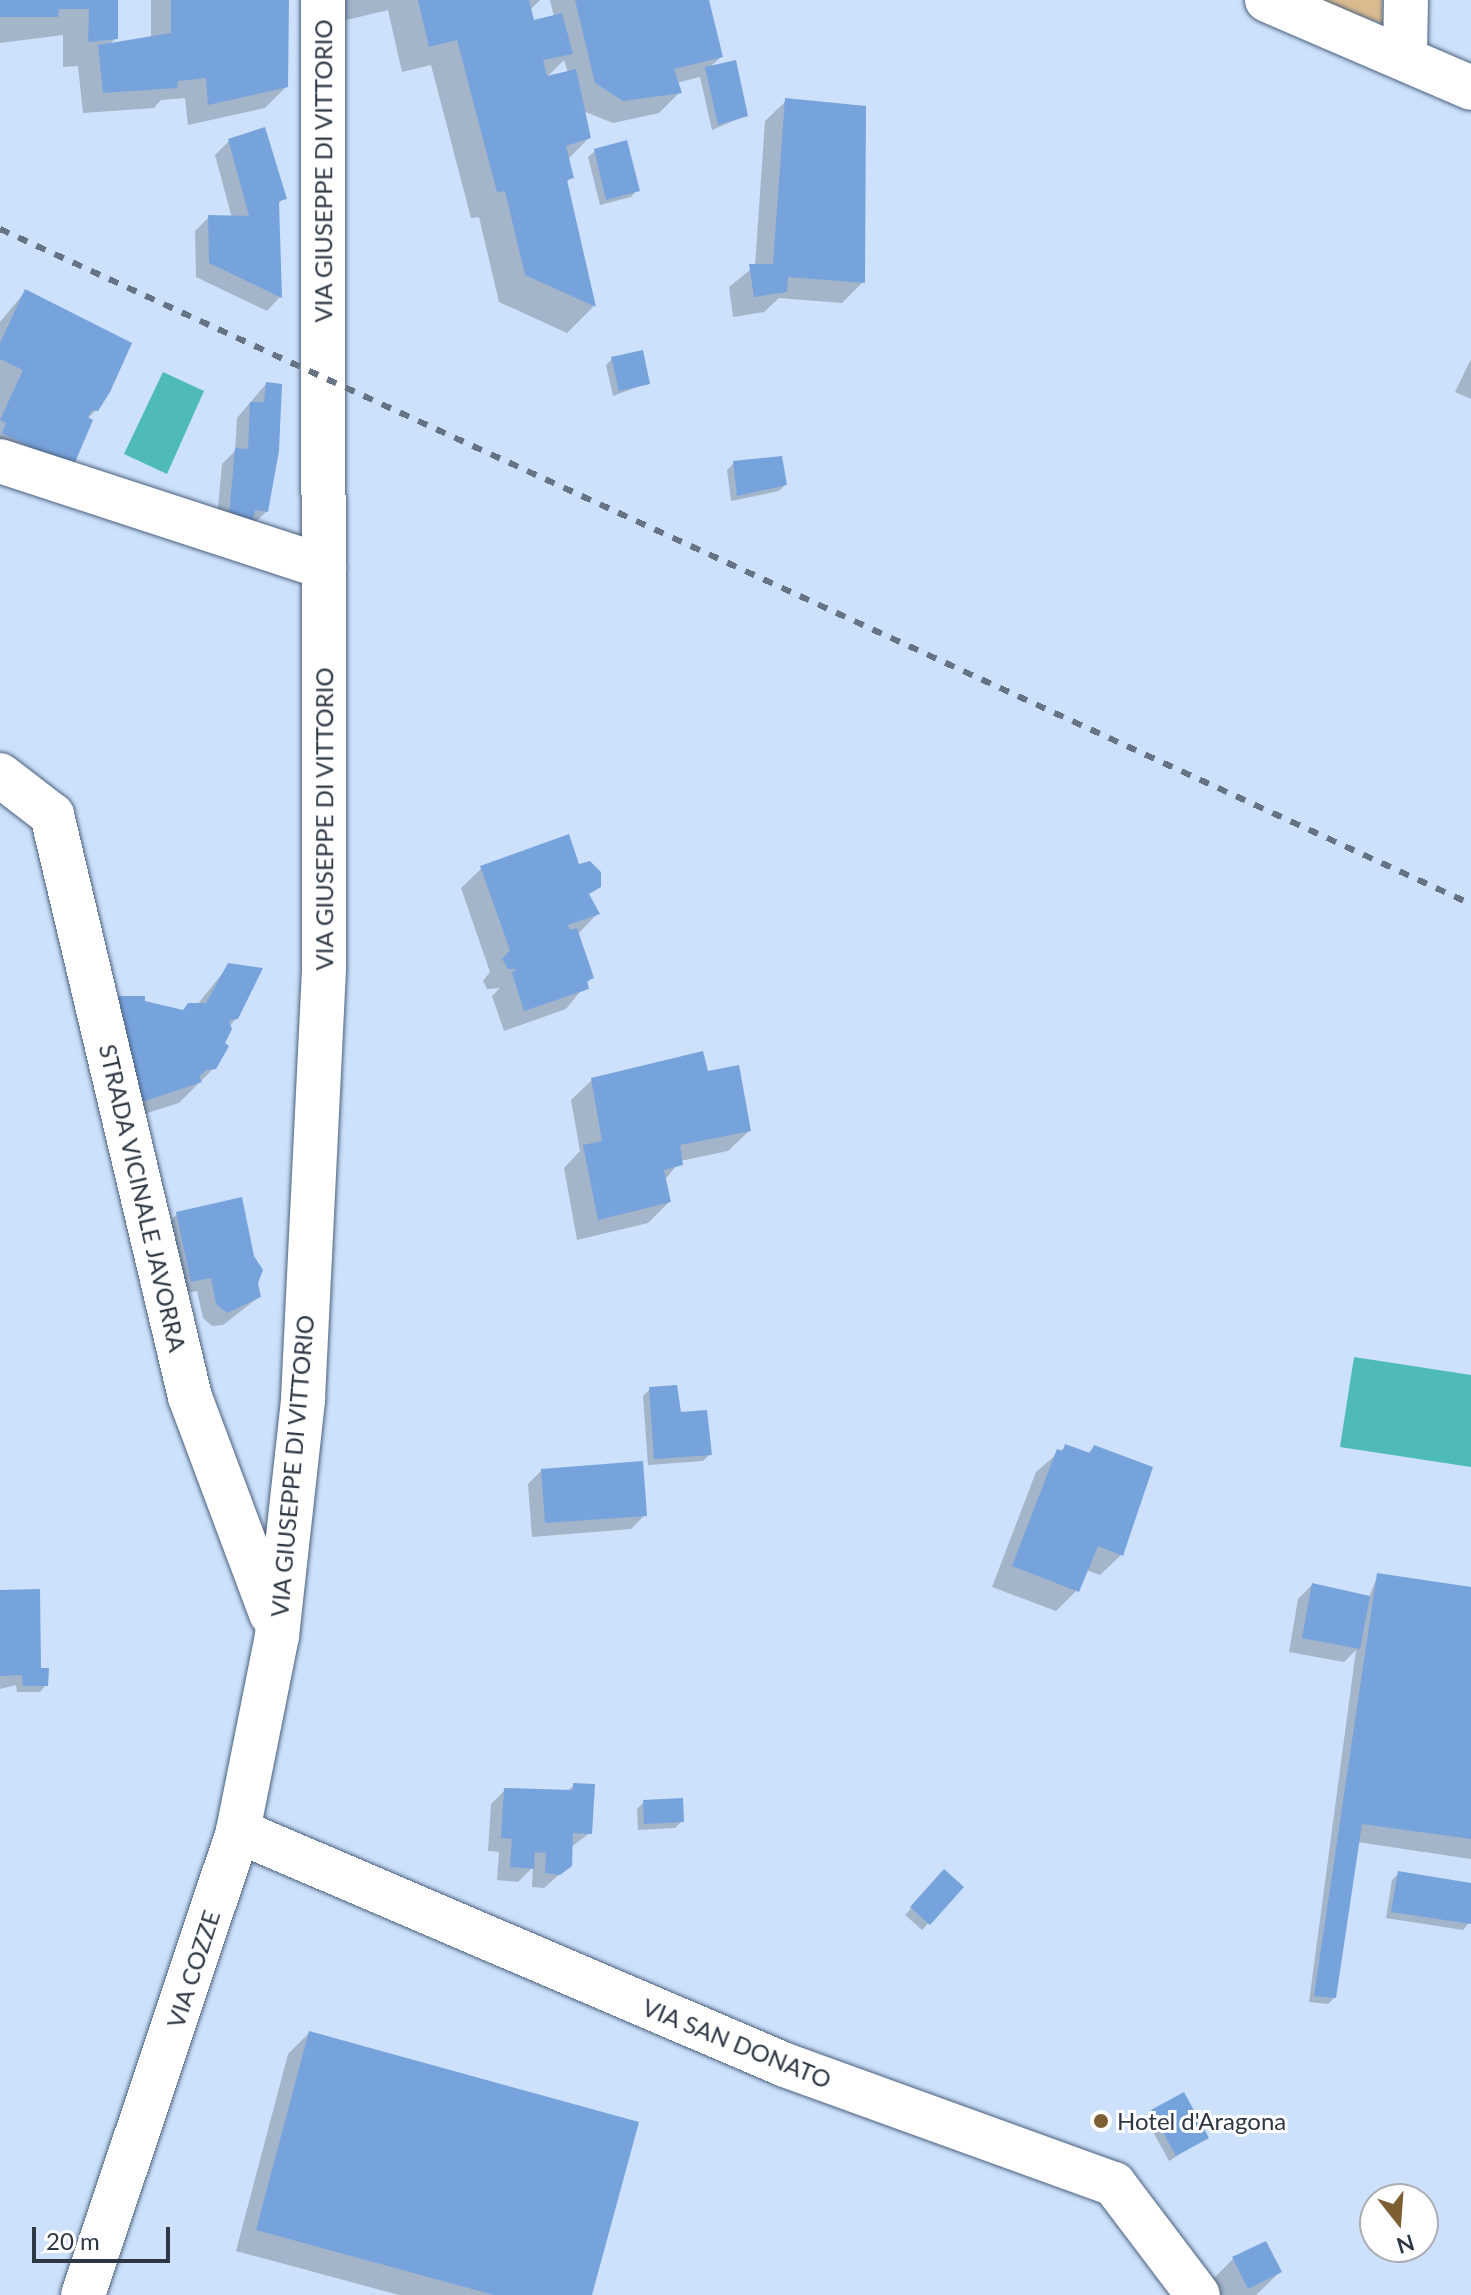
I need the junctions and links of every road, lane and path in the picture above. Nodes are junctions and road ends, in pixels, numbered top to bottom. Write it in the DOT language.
graph roads {
  1 [pos="323,0"];
  2 [pos="1267,0"];
  3 [pos="1406,0"];
  4 [pos="1405,56"];
  5 [pos="1469,80"];
  6 [pos="0,461"];
  7 [pos="324,567"];
  8 [pos="0,775"];
  9 [pos="277,1636"];
  10 [pos="238,1831"];
  11 [pos="83,2295"];
  12 [pos="1198,2295"];
  1 -- 7 [label="street, VIA GIUSEPPE DI VITTORIO"];
  2 -- 4 [label="street"];
  3 -- 4 [label="street"];
  4 -- 5 [label="street"];
  6 -- 7 [label="street"];
  7 -- 9 [label="street, VIA GIUSEPPE DI VITTORIO"];
  8 -- 9 [label="street, STRADA VICINALE JAVORRA"];
  9 -- 10 [label="street, VIA COZZE"];
  10 -- 11 [label="street, VIA COZZE"];
  10 -- 12 [label="street, VIA SAN DONATO"];
}
